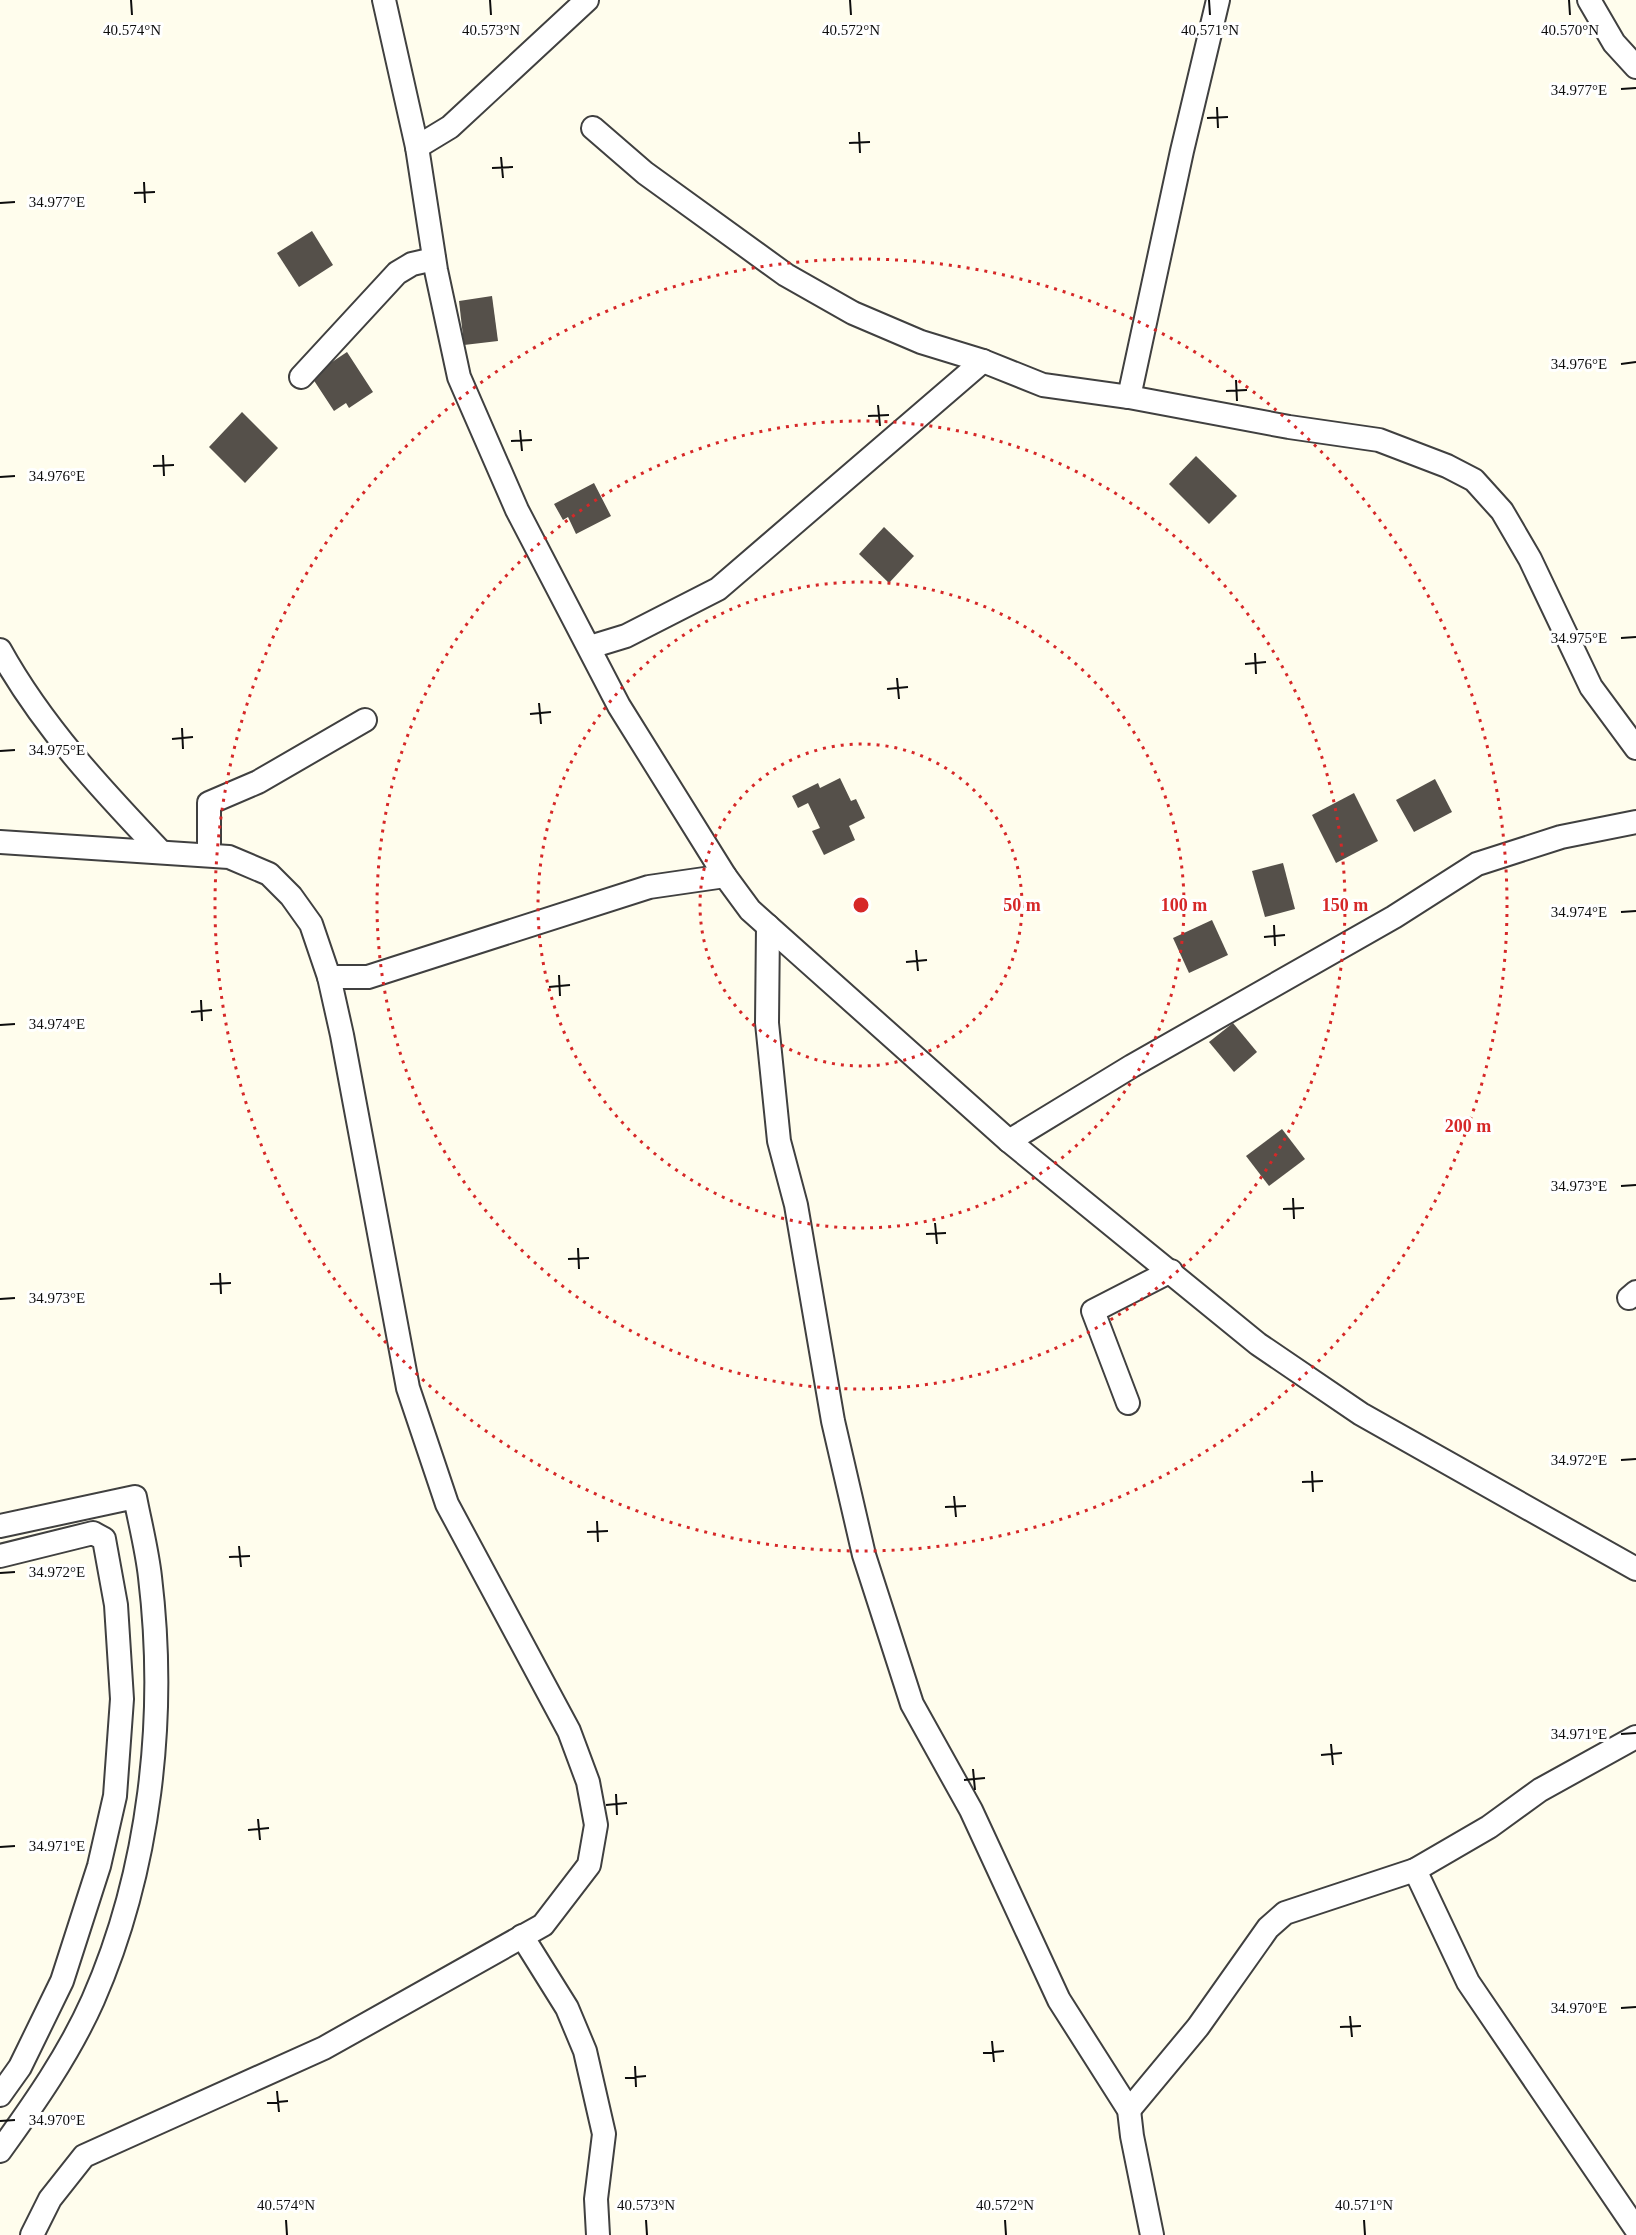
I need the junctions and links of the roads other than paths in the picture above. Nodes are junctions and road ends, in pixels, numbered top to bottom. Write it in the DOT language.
graph roads {
  1 [pos="384,0"];
  2 [pos="587,0"];
  3 [pos="1218,0"];
  4 [pos="1589,0"];
  5 [pos="1636,67"];
  6 [pos="594,128"];
  7 [pos="417,147"];
  8 [pos="434,259"];
  9 [pos="983,361"];
  10 [pos="301,377"];
  11 [pos="1129,397"];
  12 [pos="590,647"];
  13 [pos="0,650"];
  14 [pos="365,720"];
  15 [pos="1636,748"];
  16 [pos="1636,822"];
  17 [pos="0,842"];
  18 [pos="161,852"];
  19 [pos="209,855"];
  20 [pos="725,876"];
  21 [pos="768,926"];
  22 [pos="329,977"];
  23 [pos="1009,1141"];
  24 [pos="1171,1271"];
  25 [pos="1128,1403"];
  26 [pos="0,1526"];
  27 [pos="0,1556"];
  28 [pos="1636,1569"];
  29 [pos="1636,1737"];
  30 [pos="102,1785"];
  31 [pos="1415,1870"];
  32 [pos="81,1921"];
  33 [pos="522,1936"];
  34 [pos="115,1940"];
  35 [pos="0,2095"];
  36 [pos="1129,2110"];
  37 [pos="0,2151"];
  38 [pos="1636,2229"];
  39 [pos="32,2235"];
  40 [pos="598,2235"];
  41 [pos="1152,2235"];
  1 -- 7 [label="street"];
  2 -- 7 [label="street"];
  3 -- 11 [label="street"];
  4 -- 5 [label="street"];
  6 -- 9 [label="street"];
  7 -- 8 [label="street"];
  8 -- 10 [label="street"];
  8 -- 12 [label="street"];
  9 -- 11 [label="street"];
  9 -- 12 [label="street"];
  11 -- 15 [label="street"];
  12 -- 20 [label="street"];
  13 -- 18 [label="street"];
  14 -- 19 [label="street"];
  16 -- 23 [label="street"];
  17 -- 18 [label="street"];
  18 -- 19 [label="street"];
  19 -- 22 [label="street"];
  20 -- 21 [label="street"];
  20 -- 22 [label="street"];
  21 -- 23 [label="street"];
  21 -- 36 [label="street"];
  22 -- 33 [label="street"];
  23 -- 24 [label="street"];
  24 -- 25 [label="street"];
  24 -- 28 [label="street"];
  26 -- 34 [label="street"];
  27 -- 32 [label="street"];
  29 -- 31 [label="street"];
  30 -- 32 [label="street"];
  31 -- 36 [label="street"];
  31 -- 38 [label="street"];
  32 -- 34 [label="street"];
  32 -- 35 [label="street"];
  33 -- 39 [label="street"];
  33 -- 40 [label="street"];
  34 -- 37 [label="street"];
  36 -- 41 [label="street"];
}
